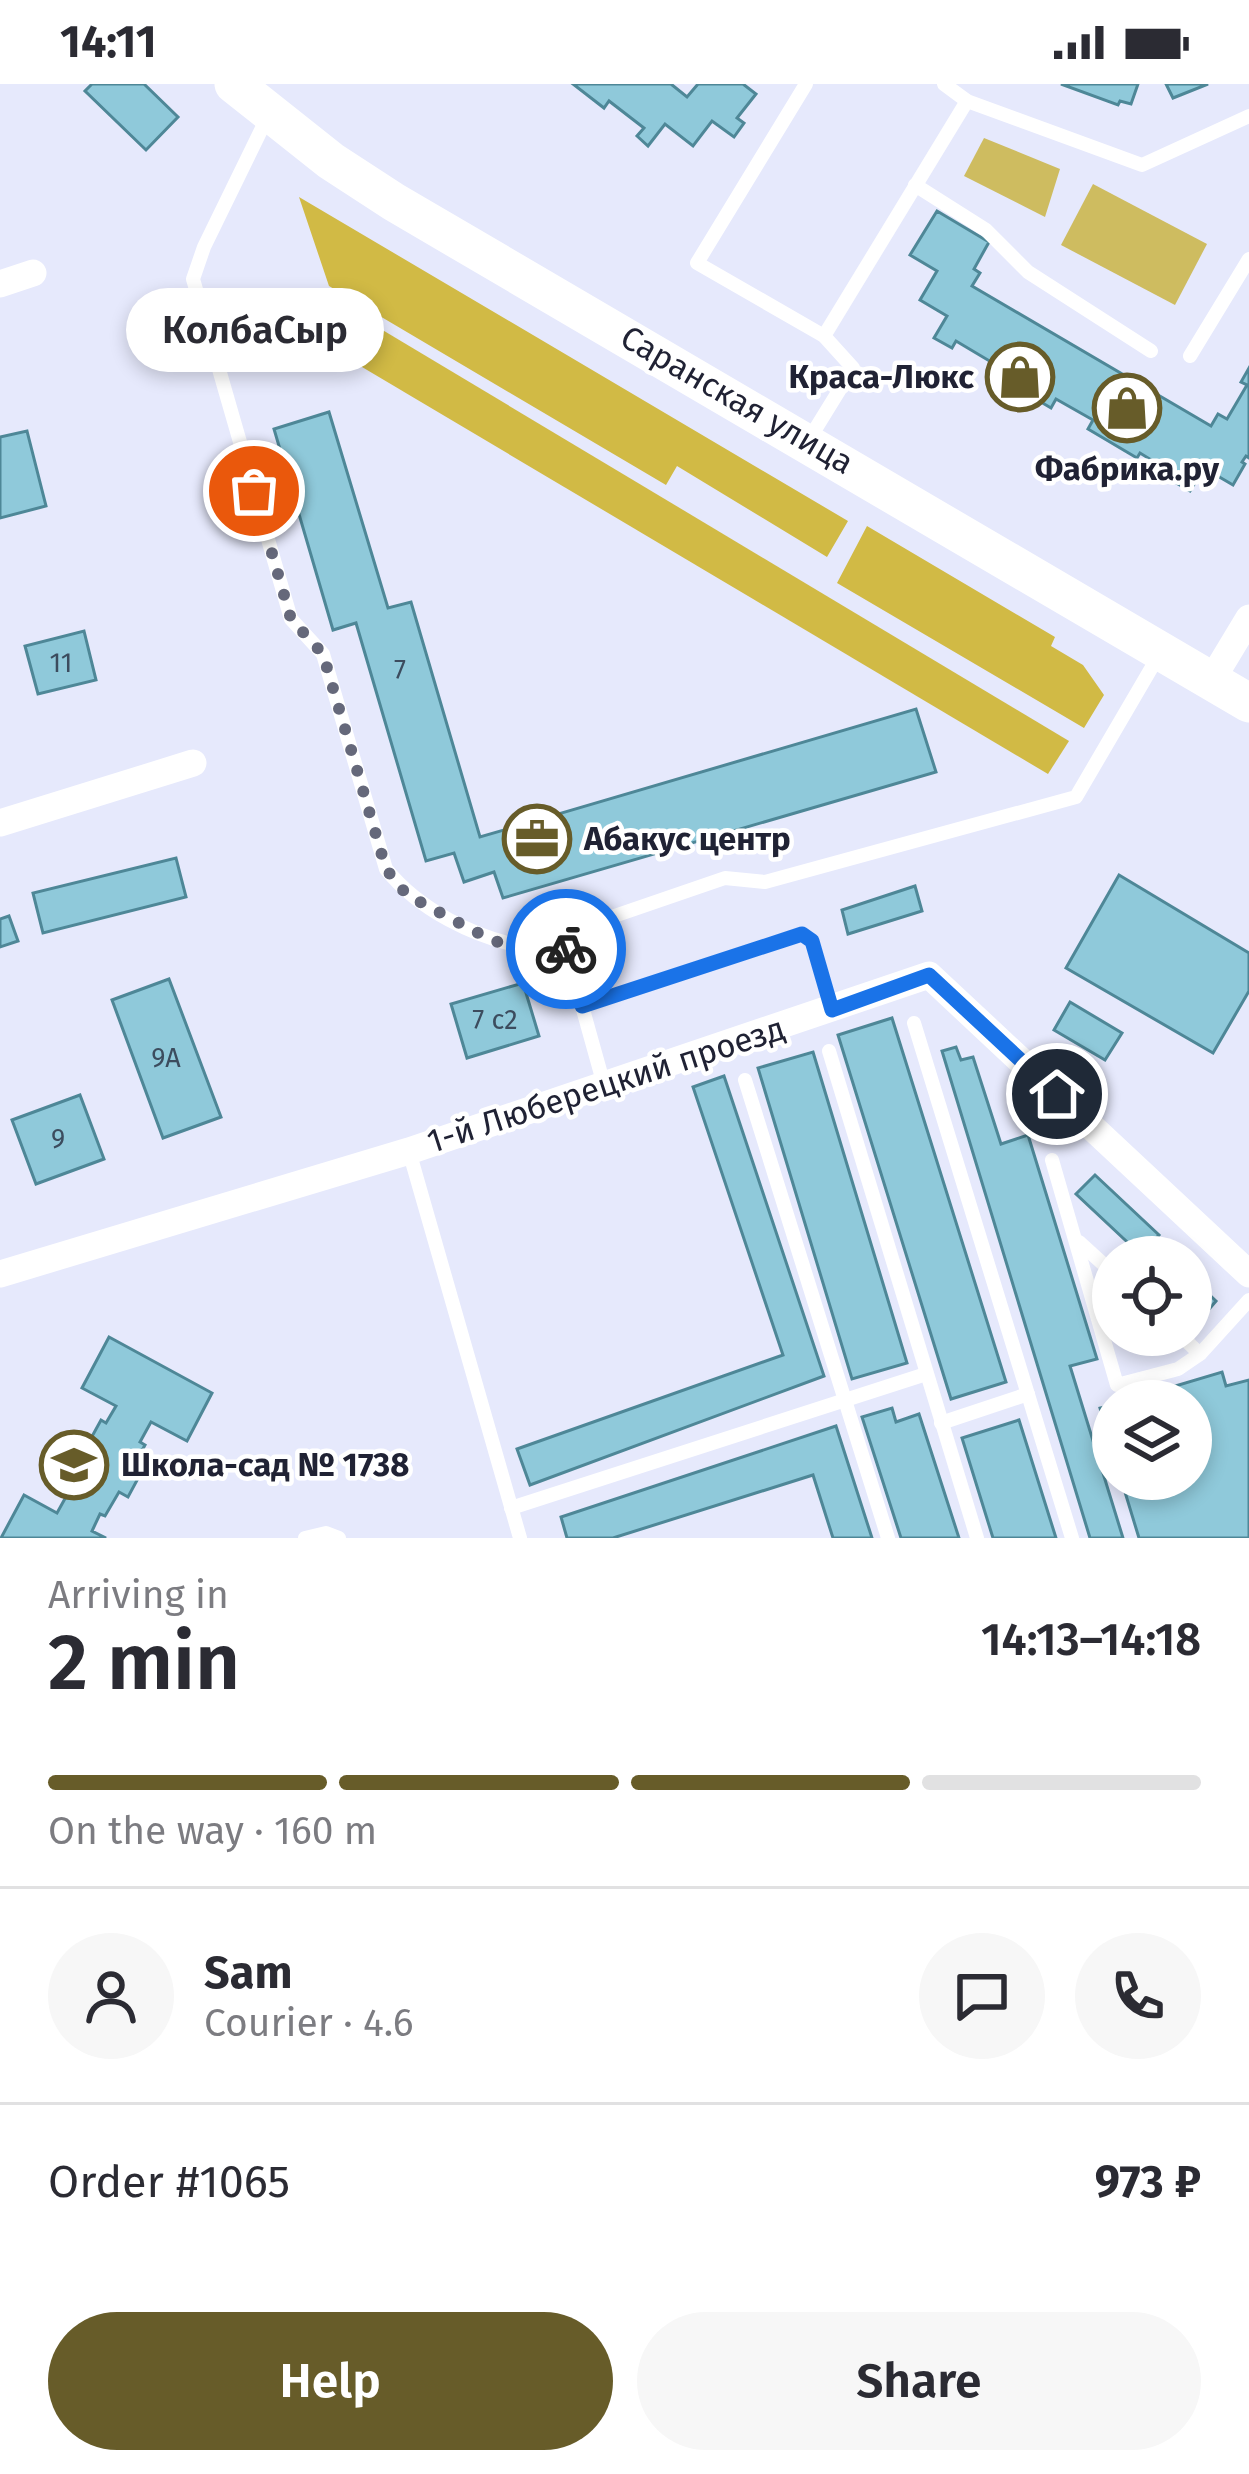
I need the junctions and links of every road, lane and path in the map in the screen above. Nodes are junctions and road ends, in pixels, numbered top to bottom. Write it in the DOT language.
graph roads {
  1 [pos="234,84"];
  2 [pos="806,84"];
  3 [pos="944,84"];
  4 [pos="967,101"];
  5 [pos="269,114"];
  6 [pos="1249,116"];
  7 [pos="916,185"];
  8 [pos="1249,259"];
  9 [pos="33,273"];
  10 [pos="0,284"];
  11 [pos="824,336"];
  12 [pos="1151,351"];
  13 [pos="1190,356"];
  14 [pos="808,441"];
  15 [pos="1249,618"];
  16 [pos="1161,651"];
  17 [pos="1211,681"];
  18 [pos="1249,703"];
  19 [pos="193,763"];
  20 [pos="0,823"];
  21 [pos="562,934"];
  22 [pos="582,1006"];
  23 [pos="832,1010"];
  24 [pos="914,1023"];
  25 [pos="829,1052"];
  26 [pos="745,1079"];
  27 [pos="604,1085"];
  28 [pos="409,1151"];
  29 [pos="1052,1160"];
  30 [pos="1075,1238"];
  31 [pos="1092,1254"];
  32 [pos="0,1274"];
  33 [pos="1249,1274"];
  34 [pos="1092,1297"];
  35 [pos="1249,1300"];
  36 [pos="1212,1341"];
  37 [pos="1109,1356"];
  38 [pos="1197,1356"];
  39 [pos="926,1375"];
  40 [pos="1028,1394"];
  41 [pos="844,1398"];
  42 [pos="941,1423"];
  43 [pos="511,1508"];
  44 [pos="305,1538"];
  45 [pos="339,1538"];
  46 [pos="520,1538"];
  47 [pos="888,1538"];
  48 [pos="977,1538"];
  49 [pos="1072,1538"];
  1 -- 5 [label="main road, Саранская улица"];
  2 -- 11 [label="lane"];
  3 -- 4 [label="lane"];
  4 -- 6 [label="lane"];
  4 -- 7 [label="lane"];
  5 -- 14 [label="main road, Саранская улица"];
  5 -- 21 [label="lane"];
  7 -- 11 [label="lane"];
  7 -- 12 [label="lane"];
  8 -- 13 [label="lane"];
  9 -- 10 [label="street"];
  11 -- 14 [label="lane"];
  14 -- 16 [label="main road, Саранская улица"];
  15 -- 17 [label="street"];
  16 -- 17 [label="main road, Саранская улица"];
  16 -- 21 [label="lane"];
  17 -- 18 [label="main road, Саранская улица"];
  19 -- 20 [label="street"];
  21 -- 22 [label="lane"];
  22 -- 23 [label="lane"];
  22 -- 27 [label="lane"];
  23 -- 27 [label="street, 1-й Люберецкий проезд"];
  23 -- 33 [label="street, 1-й Люберецкий проезд"];
  24 -- 40 [label="lane"];
  25 -- 39 [label="lane"];
  26 -- 41 [label="lane"];
  27 -- 28 [label="street, 1-й Люберецкий проезд"];
  28 -- 32 [label="street, 1-й Люберецкий проезд"];
  28 -- 43 [label="lane"];
  29 -- 30 [label="lane"];
  30 -- 31 [label="lane"];
  30 -- 34 [label="lane"];
  35 -- 36 [label="lane"];
  37 -- 38 [label="lane"];
  39 -- 41 [label="lane"];
  39 -- 42 [label="lane"];
  40 -- 42 [label="lane"];
  40 -- 49 [label="lane"];
  41 -- 43 [label="lane"];
  41 -- 47 [label="lane"];
  42 -- 48 [label="lane"];
  43 -- 46 [label="lane"];
  44 -- 45 [label="lane"];
}
